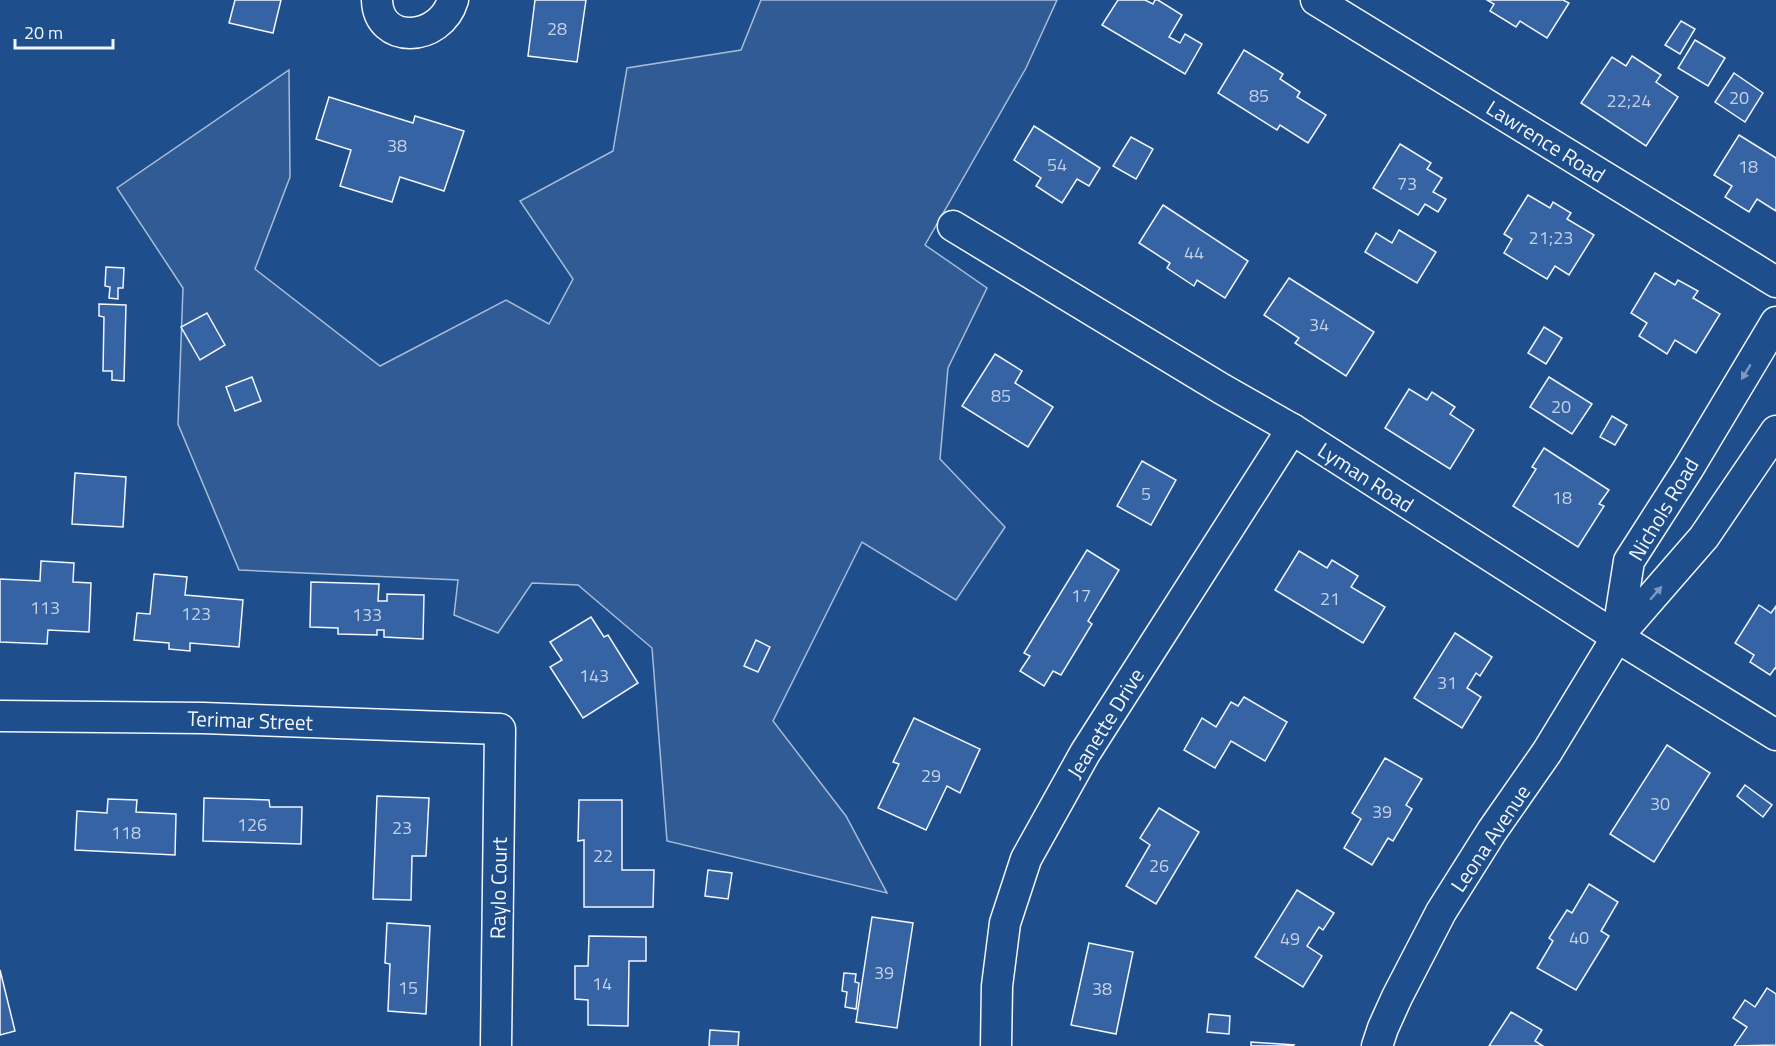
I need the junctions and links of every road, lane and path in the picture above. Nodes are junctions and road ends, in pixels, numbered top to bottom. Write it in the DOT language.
graph roads {
  1 [pos="377,0"];
  2 [pos="453,0"];
  3 [pos="1316,0"];
  4 [pos="952,226"];
  5 [pos="1776,282"];
  6 [pos="1776,322"];
  7 [pos="1292,429"];
  8 [pos="1776,431"];
  9 [pos="1617,637"];
  10 [pos="0,716"];
  11 [pos="500,729"];
  12 [pos="1776,735"];
  13 [pos="496,1046"];
  14 [pos="996,1046"];
  15 [pos="1377,1046"];
  1 -- 2 [label="street"];
  3 -- 5 [label="street, Lawrence Road"];
  4 -- 7 [label="street, Lyman Road"];
  6 -- 9 [label="street, Nichols Road, one-way"];
  7 -- 9 [label="street, Lyman Road"];
  7 -- 14 [label="street, Jeanette Drive"];
  9 -- 8 [label="street, Nichols Road, one-way"];
  9 -- 12 [label="street, Lyman Road"];
  9 -- 15 [label="street, Leona Avenue"];
  10 -- 11 [label="street, Terimar Street"];
  11 -- 13 [label="street, Raylo Court"];
}
